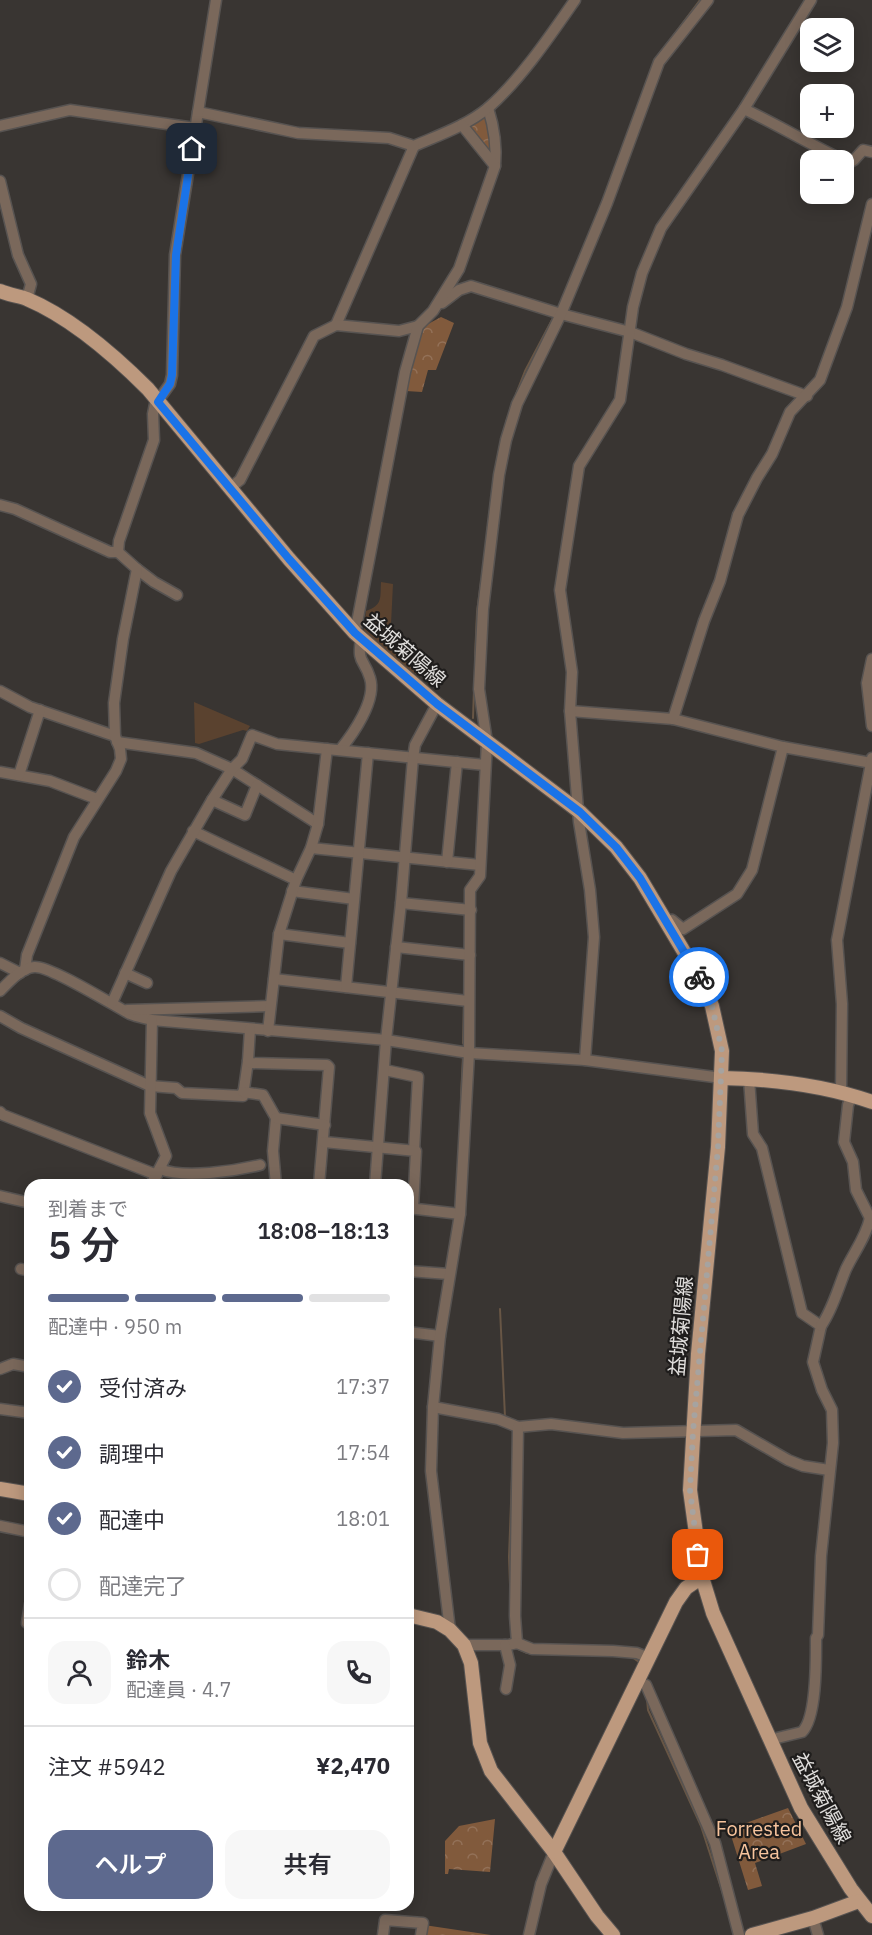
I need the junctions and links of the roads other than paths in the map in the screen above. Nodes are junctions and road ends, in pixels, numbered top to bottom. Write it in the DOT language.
graph roads {
  1 [pos="216,0"];
  2 [pos="575,0"];
  3 [pos="708,0"];
  4 [pos="806,2"];
  5 [pos="488,108"];
  6 [pos="744,109"];
  7 [pos="198,112"];
  8 [pos="462,125"];
  9 [pos="0,126"];
  10 [pos="195,128"];
  11 [pos="414,146"];
  12 [pos="872,152"];
  13 [pos="495,166"];
  14 [pos="0,181"];
  15 [pos="872,204"];
  16 [pos="0,291"];
  17 [pos="27,299"];
  18 [pos="433,311"];
  19 [pos="561,314"];
  20 [pos="336,326"];
  21 [pos="418,326"];
  22 [pos="630,332"];
  23 [pos="807,396"];
  24 [pos="157,400"];
  25 [pos="230,488"];
  26 [pos="0,505"];
  27 [pos="118,552"];
  28 [pos="137,569"];
  29 [pos="177,595"];
  30 [pos="358,636"];
  31 [pos="872,659"];
  32 [pos="0,691"];
  33 [pos="437,704"];
  34 [pos="40,710"];
  35 [pos="570,711"];
  36 [pos="673,719"];
  37 [pos="872,726"];
  38 [pos="116,739"];
  39 [pos="488,742"];
  40 [pos="783,747"];
  41 [pos="327,749"];
  42 [pos="340,750"];
  43 [pos="368,753"];
  44 [pos="413,758"];
  45 [pos="457,762"];
  46 [pos="872,762"];
  47 [pos="486,765"];
  48 [pos="232,769"];
  49 [pos="0,772"];
  50 [pos="19,775"];
  51 [pos="257,785"];
  52 [pos="97,800"];
  53 [pos="212,800"];
  54 [pos="580,812"];
  55 [pos="318,824"];
  56 [pos="193,831"];
  57 [pos="311,849"];
  58 [pos="359,853"];
  59 [pos="405,857"];
  60 [pos="447,862"];
  61 [pos="480,865"];
  62 [pos="296,880"];
  63 [pos="292,891"];
  64 [pos="354,899"];
  65 [pos="401,903"];
  66 [pos="471,910"];
  67 [pos="667,923"];
  68 [pos="279,934"];
  69 [pos="350,942"];
  70 [pos="396,947"];
  71 [pos="470,956"];
  72 [pos="0,963"];
  73 [pos="23,971"];
  74 [pos="125,973"];
  75 [pos="274,979"];
  76 [pos="147,983"];
  77 [pos="346,987"];
  78 [pos="0,991"];
  79 [pos="392,992"];
  80 [pos="468,1001"];
  81 [pos="112,1004"];
  82 [pos="270,1006"];
  83 [pos="124,1010"];
  84 [pos="0,1016"];
  85 [pos="152,1020"];
  86 [pos="250,1029"];
  87 [pos="268,1030"];
  88 [pos="386,1040"];
  89 [pos="469,1053"];
  90 [pos="585,1060"];
  91 [pos="248,1061"];
  92 [pos="385,1070"];
  93 [pos="722,1078"];
  94 [pos="749,1078"];
  95 [pos="150,1086"];
  96 [pos="243,1092"];
  97 [pos="846,1093"];
  98 [pos="872,1102"];
  99 [pos="1,1116"];
  100 [pos="276,1118"];
  101 [pos="325,1125"];
  102 [pos="324,1142"];
  103 [pos="378,1147"];
  104 [pos="414,1151"];
  105 [pos="260,1165"];
  106 [pos="159,1172"];
  107 [pos="155,1179"];
  108 [pos="275,1179"];
  109 [pos="320,1179"];
  110 [pos="375,1179"];
  111 [pos="414,1179"];
  112 [pos="0,1196"];
  113 [pos="24,1202"];
  114 [pos="414,1208"];
  115 [pos="460,1214"];
  116 [pos="871,1218"];
  117 [pos="414,1271"];
  118 [pos="449,1274"];
  119 [pos="821,1326"];
  120 [pos="414,1333"];
  121 [pos="440,1336"];
  122 [pos="24,1365"];
  123 [pos="0,1369"];
  124 [pos="434,1407"];
  125 [pos="0,1409"];
  126 [pos="24,1412"];
  127 [pos="518,1427"];
  128 [pos="693,1432"];
  129 [pos="829,1470"];
  130 [pos="0,1489"];
  131 [pos="24,1493"];
  132 [pos="0,1526"];
  133 [pos="24,1531"];
  134 [pos="702,1577"];
  135 [pos="414,1616"];
  136 [pos="450,1630"];
  137 [pos="517,1643"];
  138 [pos="464,1645"];
  139 [pos="505,1645"];
  140 [pos="649,1658"];
  141 [pos="645,1684"];
  142 [pos="506,1689"];
  143 [pos="770,1740"];
  144 [pos="554,1852"];
  145 [pos="860,1901"];
  146 [pos="872,1916"];
  147 [pos="813,1918"];
  148 [pos="383,1935"];
  149 [pos="421,1935"];
  150 [pos="529,1935"];
  151 [pos="613,1935"];
  152 [pos="739,1935"];
  153 [pos="752,1935"];
  154 [pos="818,1935"];
  1 -- 7 [label="street"];
  2 -- 5 [label="street"];
  3 -- 19 [label="street"];
  4 -- 6 [label="street"];
  5 -- 8 [label="street"];
  5 -- 13 [label="street"];
  6 -- 12 [label="street"];
  6 -- 22 [label="street"];
  7 -- 10 [label="street"];
  7 -- 11 [label="street"];
  8 -- 11 [label="street"];
  8 -- 13 [label="street"];
  9 -- 10 [label="street"];
  10 -- 24 [label="street"];
  11 -- 20 [label="street"];
  13 -- 18 [label="street"];
  14 -- 17 [label="street"];
  15 -- 23 [label="street"];
  16 -- 17 [label="main road, 益城菊陽線"];
  17 -- 24 [label="main road, 益城菊陽線"];
  18 -- 19 [label="street"];
  18 -- 21 [label="street"];
  19 -- 22 [label="street"];
  19 -- 39 [label="street"];
  20 -- 21 [label="street"];
  20 -- 25 [label="street"];
  21 -- 30 [label="street"];
  22 -- 23 [label="street"];
  22 -- 35 [label="street"];
  23 -- 36 [label="street"];
  24 -- 25 [label="main road, 益城菊陽線"];
  24 -- 27 [label="street"];
  25 -- 30 [label="main road, 益城菊陽線"];
  26 -- 27 [label="street"];
  27 -- 28 [label="street"];
  28 -- 29 [label="street"];
  28 -- 38 [label="street"];
  30 -- 33 [label="main road, 益城菊陽線"];
  30 -- 42 [label="street"];
  31 -- 37 [label="street"];
  32 -- 34 [label="street"];
  33 -- 39 [label="main road, 益城菊陽線"];
  33 -- 44 [label="street"];
  34 -- 38 [label="street"];
  34 -- 50 [label="street"];
  35 -- 36 [label="street"];
  35 -- 54 [label="street"];
  36 -- 40 [label="street"];
  38 -- 48 [label="street"];
  38 -- 52 [label="street"];
  39 -- 47 [label="street"];
  39 -- 54 [label="main road, 益城菊陽線"];
  40 -- 46 [label="street"];
  40 -- 67 [label="street"];
  41 -- 42 [label="street"];
  41 -- 48 [label="street"];
  41 -- 55 [label="street"];
  42 -- 43 [label="street"];
  43 -- 44 [label="street"];
  43 -- 58 [label="street"];
  44 -- 45 [label="street"];
  44 -- 59 [label="street"];
  45 -- 47 [label="street"];
  45 -- 60 [label="street"];
  46 -- 97 [label="street"];
  47 -- 61 [label="street"];
  48 -- 51 [label="street"];
  48 -- 53 [label="street"];
  49 -- 50 [label="street"];
  50 -- 52 [label="street"];
  51 -- 53 [label="street"];
  51 -- 55 [label="street"];
  52 -- 73 [label="street"];
  53 -- 56 [label="street"];
  54 -- 67 [label="main road, 益城菊陽線"];
  54 -- 90 [label="street"];
  55 -- 57 [label="street"];
  56 -- 62 [label="street"];
  56 -- 74 [label="street"];
  57 -- 58 [label="street"];
  57 -- 62 [label="street"];
  58 -- 59 [label="street"];
  58 -- 64 [label="street"];
  59 -- 60 [label="street"];
  59 -- 65 [label="street"];
  60 -- 61 [label="street"];
  61 -- 66 [label="street"];
  62 -- 63 [label="street"];
  63 -- 64 [label="street"];
  63 -- 68 [label="street"];
  64 -- 69 [label="street"];
  65 -- 66 [label="street"];
  65 -- 70 [label="street"];
  66 -- 71 [label="street"];
  67 -- 93 [label="main road, 益城菊陽線"];
  68 -- 69 [label="street"];
  68 -- 75 [label="street"];
  69 -- 77 [label="street"];
  70 -- 71 [label="street"];
  70 -- 79 [label="street"];
  71 -- 80 [label="street"];
  72 -- 73 [label="street"];
  73 -- 78 [label="street"];
  73 -- 81 [label="street"];
  74 -- 76 [label="street"];
  74 -- 81 [label="street"];
  75 -- 77 [label="street"];
  75 -- 82 [label="street"];
  77 -- 79 [label="street"];
  79 -- 80 [label="street"];
  79 -- 88 [label="street"];
  80 -- 89 [label="street"];
  81 -- 83 [label="street"];
  82 -- 83 [label="street"];
  82 -- 87 [label="street"];
  83 -- 85 [label="street"];
  84 -- 95 [label="street"];
  85 -- 86 [label="street"];
  85 -- 95 [label="street"];
  86 -- 87 [label="street"];
  86 -- 91 [label="street"];
  87 -- 88 [label="street"];
  88 -- 89 [label="street"];
  88 -- 92 [label="street"];
  89 -- 90 [label="street"];
  89 -- 115 [label="street"];
  90 -- 93 [label="street"];
  91 -- 96 [label="street"];
  91 -- 101 [label="street"];
  92 -- 103 [label="street"];
  92 -- 104 [label="street"];
  93 -- 94 [label="main road"];
  93 -- 128 [label="main road, 益城菊陽線"];
  94 -- 97 [label="main road"];
  94 -- 119 [label="street"];
  95 -- 96 [label="street"];
  95 -- 106 [label="street"];
  96 -- 100 [label="street"];
  97 -- 98 [label="main road"];
  97 -- 116 [label="street"];
  99 -- 106 [label="street"];
  100 -- 101 [label="street"];
  100 -- 108 [label="street"];
  101 -- 102 [label="street"];
  102 -- 103 [label="street"];
  102 -- 109 [label="street"];
  103 -- 104 [label="street"];
  103 -- 110 [label="street"];
  104 -- 111 [label="street"];
  105 -- 106 [label="street"];
  106 -- 107 [label="street"];
  112 -- 113 [label="street"];
  114 -- 115 [label="street"];
  115 -- 118 [label="street"];
  116 -- 119 [label="street"];
  117 -- 118 [label="street"];
  118 -- 121 [label="street"];
  119 -- 129 [label="street"];
  120 -- 121 [label="street"];
  121 -- 124 [label="street"];
  122 -- 123 [label="street"];
  124 -- 127 [label="street"];
  124 -- 136 [label="street"];
  125 -- 126 [label="street"];
  127 -- 128 [label="street"];
  127 -- 137 [label="street"];
  128 -- 129 [label="street"];
  128 -- 134 [label="main road, 益城菊陽線"];
  129 -- 143 [label="street"];
  130 -- 131 [label="main road"];
  132 -- 133 [label="street"];
  134 -- 140 [label="main road"];
  134 -- 143 [label="main road, 益城菊陽線"];
  135 -- 136 [label="main road"];
  136 -- 138 [label="main road"];
  137 -- 139 [label="street"];
  137 -- 140 [label="street"];
  138 -- 139 [label="street"];
  138 -- 144 [label="main road"];
  139 -- 142 [label="street"];
  140 -- 144 [label="main road"];
  141 -- 152 [label="street"];
  143 -- 145 [label="main road, 益城菊陽線"];
  144 -- 150 [label="street"];
  144 -- 151 [label="main road"];
  145 -- 146 [label="main road, 益城菊陽線"];
  145 -- 147 [label="main road"];
  147 -- 153 [label="main road"];
  147 -- 154 [label="street"];
  148 -- 149 [label="street"];
}
